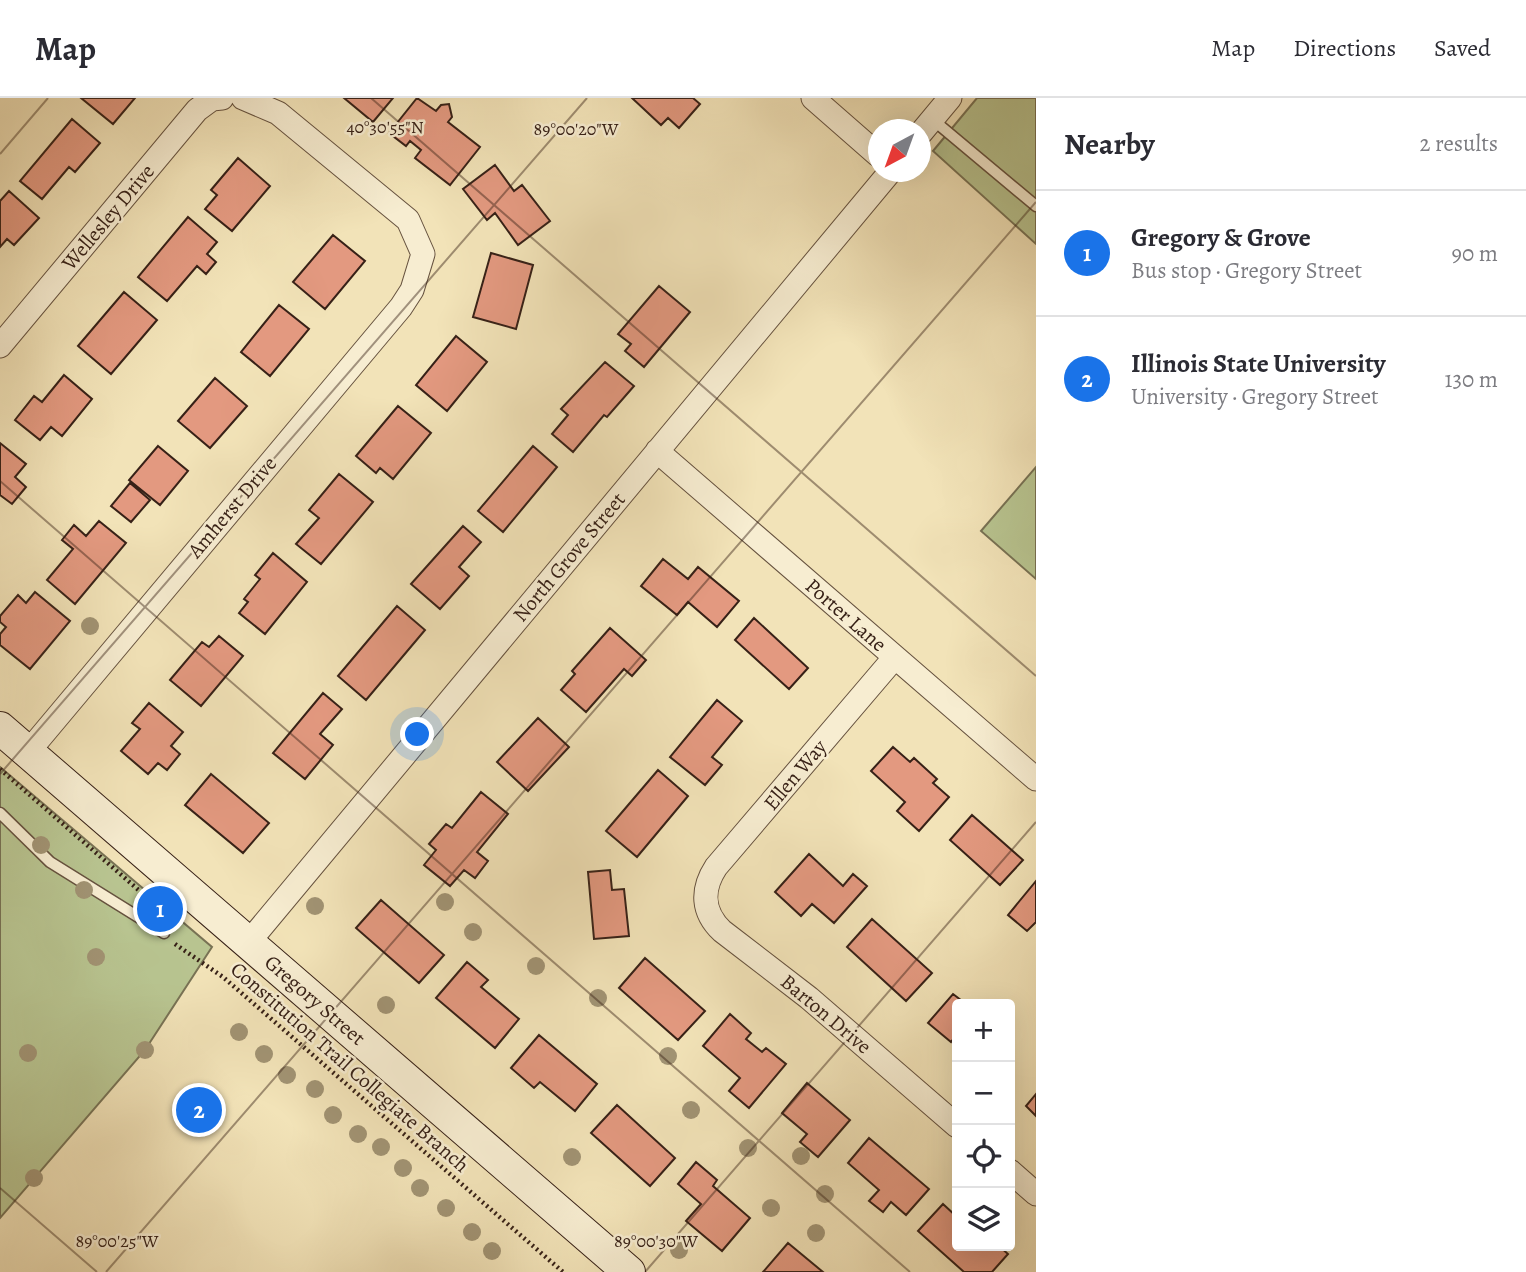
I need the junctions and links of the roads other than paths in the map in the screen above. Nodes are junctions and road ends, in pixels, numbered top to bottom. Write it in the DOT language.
graph roads {
  1 [pos="222,98"];
  2 [pos="243,98"];
  3 [pos="813,98"];
  4 [pos="950,98"];
  5 [pos="931,120"];
  6 [pos="931,130"];
  7 [pos="868,146"];
  8 [pos="882,182"];
  9 [pos="1036,206"];
  10 [pos="0,346"];
  11 [pos="657,451"];
  12 [pos="895,657"];
  13 [pos="0,728"];
  14 [pos="28,752"];
  15 [pos="1036,779"];
  16 [pos="0,813"];
  17 [pos="705,897"];
  18 [pos="164,933"];
  19 [pos="248,943"];
  20 [pos="956,1125"];
  21 [pos="1015,1175"];
  22 [pos="1036,1194"];
  23 [pos="629,1272"];
  1 -- 10 [label="street, Wellesley Drive"];
  2 -- 14 [label="street, Amherst Drive"];
  3 -- 7 [label="street"];
  4 -- 5 [label="street"];
  6 -- 9 [label="lane"];
  8 -- 11 [label="street, North Grove Street"];
  11 -- 12 [label="street, Porter Lane"];
  11 -- 19 [label="street, North Grove Street"];
  12 -- 15 [label="street, Porter Lane"];
  12 -- 17 [label="street, Ellen Way"];
  13 -- 14 [label="main road, Gregory Street"];
  14 -- 19 [label="main road, Gregory Street"];
  16 -- 18 [label="lane"];
  17 -- 20 [label="street, Barton Drive"];
  19 -- 23 [label="main road, Gregory Street"];
  21 -- 22 [label="street"];
}
